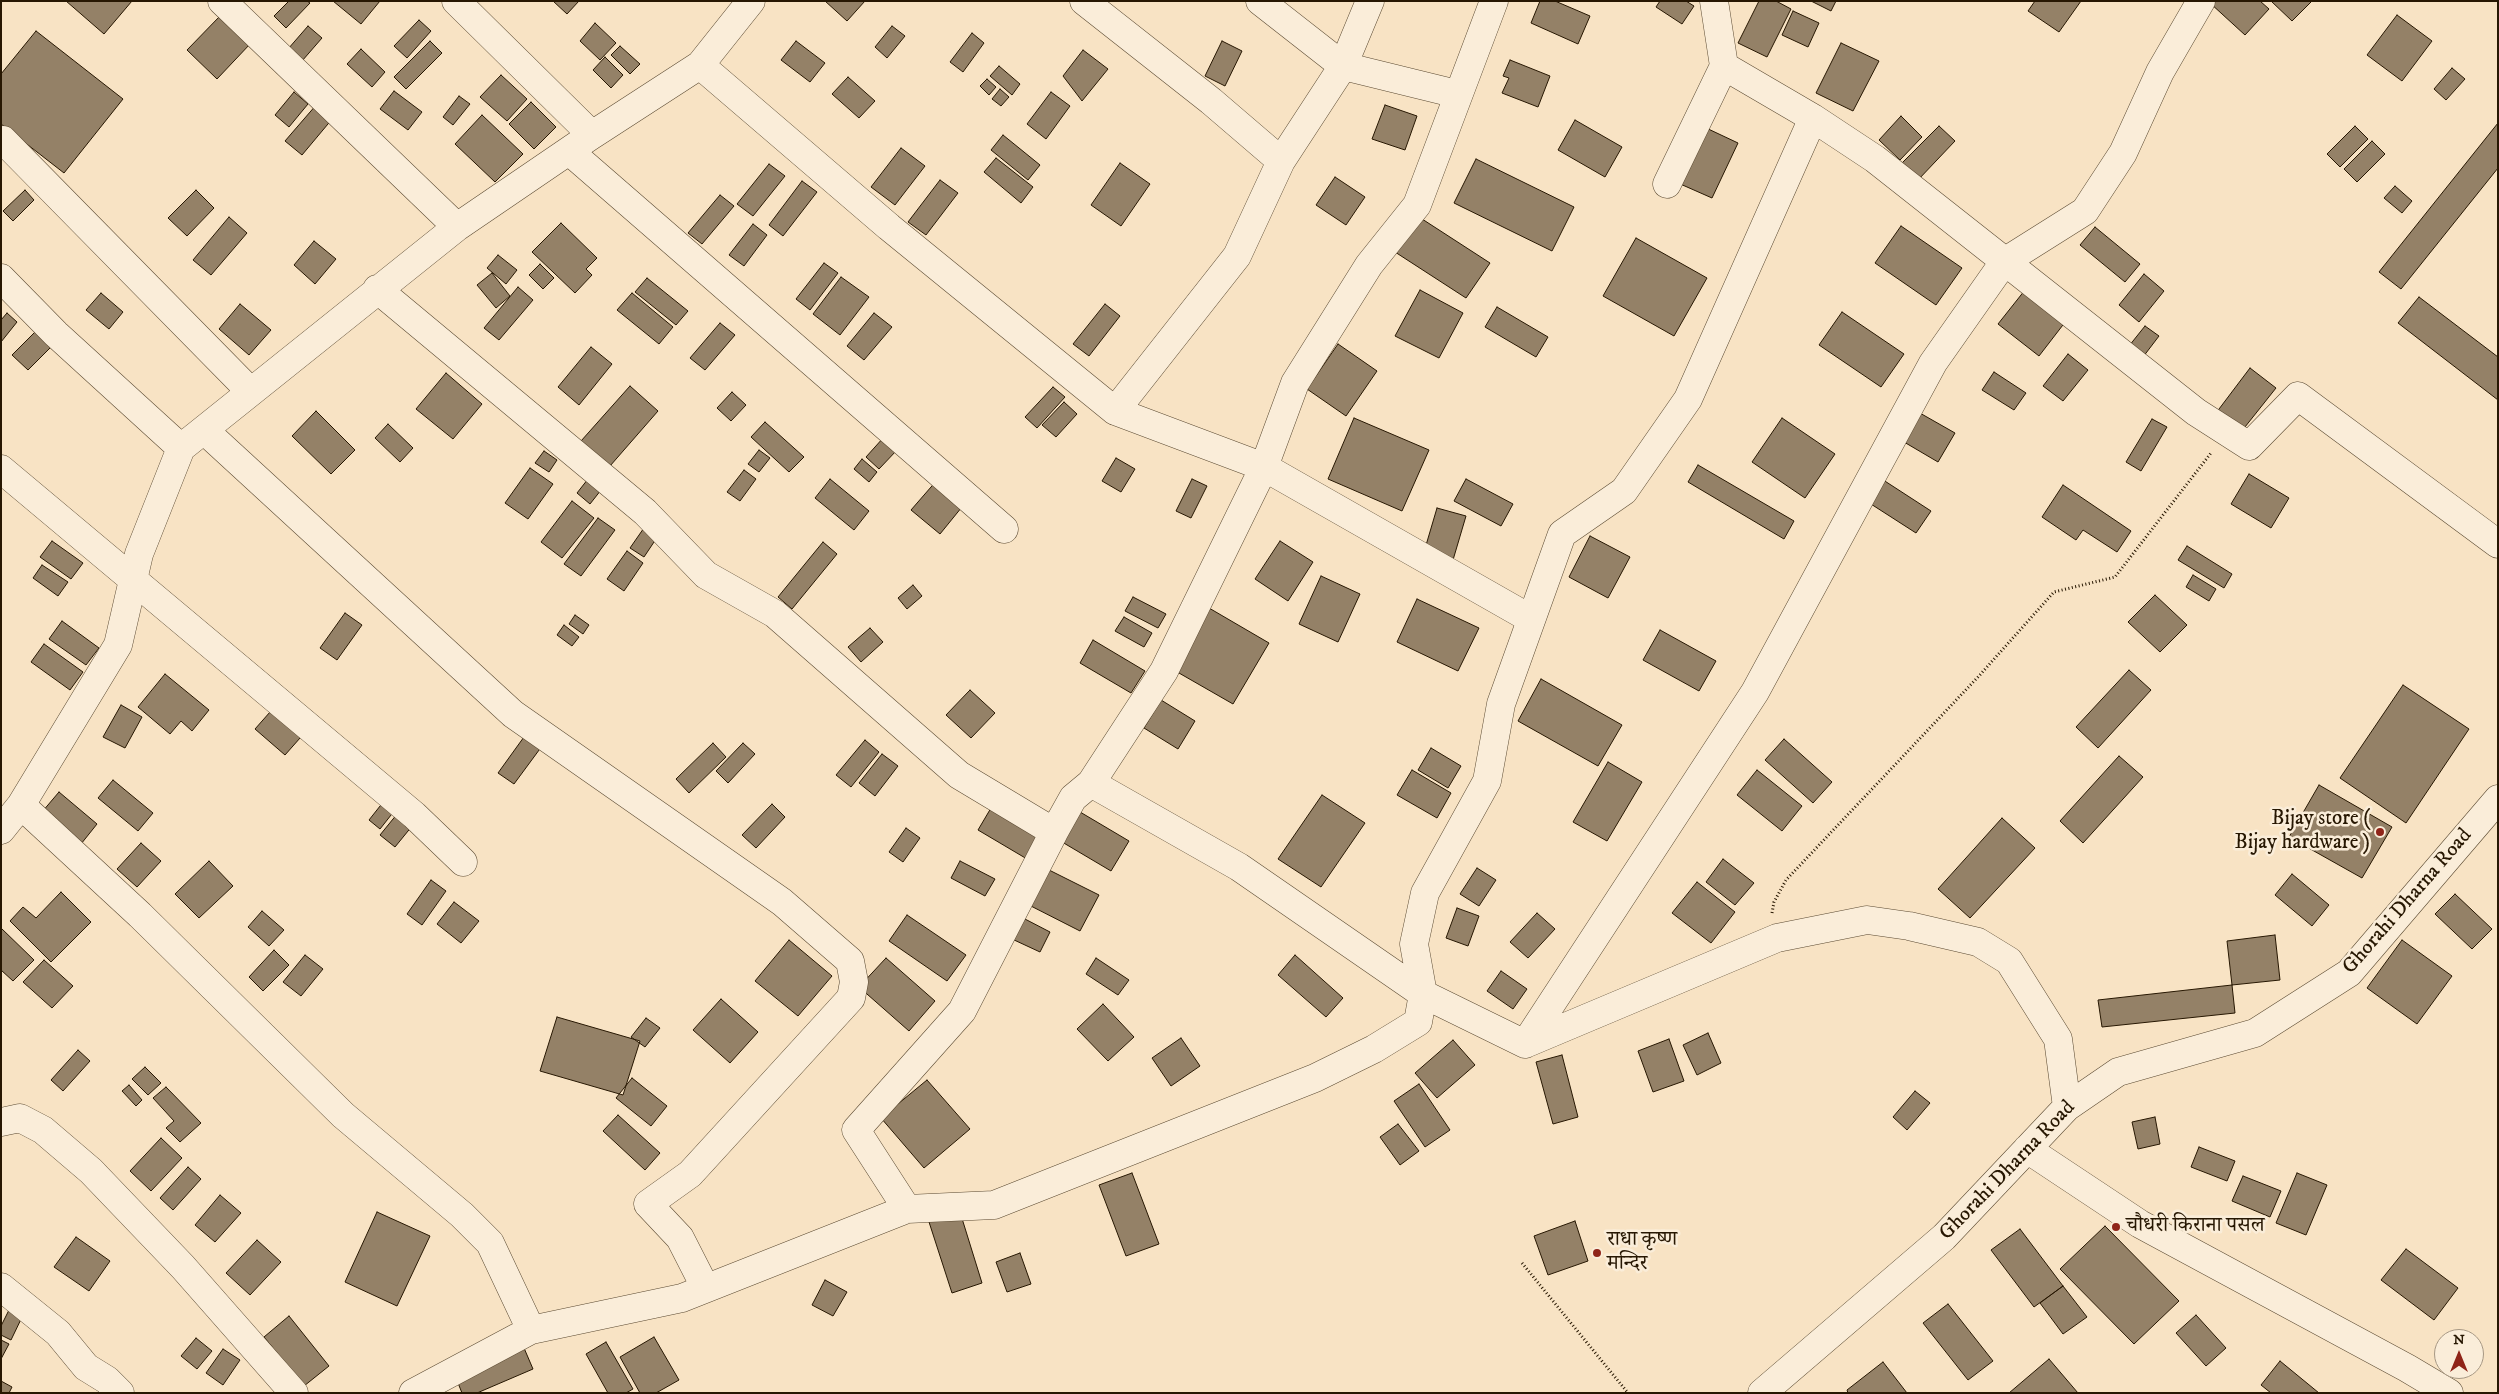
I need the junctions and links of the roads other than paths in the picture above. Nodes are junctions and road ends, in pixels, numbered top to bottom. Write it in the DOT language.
graph roads {
  1 [pos="222,1"];
  2 [pos="456,1"];
  3 [pos="751,1"];
  4 [pos="1084,1"];
  5 [pos="1260,1"];
  6 [pos="1370,1"];
  7 [pos="1494,1"];
  8 [pos="1714,1"];
  9 [pos="2201,1"];
  10 [pos="700,65"];
  11 [pos="1343,66"];
  12 [pos="1724,66"];
  13 [pos="1457,94"];
  14 [pos="1813,118"];
  15 [pos="592,135"];
  16 [pos="3,140"];
  17 [pos="569,151"];
  18 [pos="1281,161"];
  19 [pos="1667,184"];
  20 [pos="457,227"];
  21 [pos="2004,262"];
  22 [pos="1,278"];
  23 [pos="378,289"];
  24 [pos="250,392"];
  25 [pos="1115,411"];
  26 [pos="204,430"];
  27 [pos="181,448"];
  28 [pos="1264,467"];
  29 [pos="1,469"];
  30 [pos="1004,529"];
  31 [pos="2498,544"];
  32 [pos="134,579"];
  33 [pos="1532,619"];
  34 [pos="1091,783"];
  35 [pos="2498,799"];
  36 [pos="21,805"];
  37 [pos="1,830"];
  38 [pos="1054,832"];
  39 [pos="463,862"];
  40 [pos="1423,994"];
  41 [pos="1526,1044"];
  42 [pos="2067,1106"];
  43 [pos="1,1122"];
  44 [pos="2027,1149"];
  45 [pos="907,1209"];
  46 [pos="1,1287"];
  47 [pos="705,1288"];
  48 [pos="531,1330"];
  49 [pos="120,1393"];
  50 [pos="294,1393"];
  51 [pos="413,1393"];
  52 [pos="1762,1393"];
  53 [pos="2449,1393"];
  1 -- 20 [label="street"];
  2 -- 15 [label="street"];
  3 -- 10 [label="street"];
  4 -- 18 [label="street"];
  5 -- 11 [label="street"];
  6 -- 11 [label="street"];
  7 -- 13 [label="street"];
  8 -- 12 [label="street"];
  9 -- 21 [label="street"];
  10 -- 15 [label="street"];
  10 -- 25 [label="street"];
  11 -- 13 [label="street"];
  11 -- 18 [label="street"];
  12 -- 14 [label="street"];
  12 -- 19 [label="street"];
  13 -- 28 [label="street"];
  14 -- 21 [label="street"];
  14 -- 33 [label="street"];
  15 -- 17 [label="street"];
  16 -- 24 [label="street"];
  17 -- 20 [label="street"];
  17 -- 30 [label="street"];
  18 -- 25 [label="street"];
  20 -- 23 [label="street"];
  21 -- 31 [label="street"];
  21 -- 41 [label="street"];
  22 -- 27 [label="street"];
  23 -- 24 [label="street"];
  23 -- 38 [label="street"];
  24 -- 26 [label="street"];
  25 -- 28 [label="street"];
  26 -- 27 [label="street"];
  26 -- 47 [label="street"];
  27 -- 32 [label="street"];
  28 -- 33 [label="street"];
  28 -- 34 [label="street"];
  29 -- 32 [label="street"];
  32 -- 36 [label="street"];
  32 -- 39 [label="street"];
  33 -- 40 [label="street"];
  34 -- 38 [label="street"];
  34 -- 40 [label="street"];
  35 -- 42 [label="street, Ghorahi Dharna Road"];
  36 -- 37 [label="street"];
  36 -- 48 [label="street"];
  38 -- 45 [label="street"];
  40 -- 41 [label="street"];
  40 -- 45 [label="street"];
  41 -- 42 [label="street"];
  42 -- 44 [label="street, Ghorahi Dharna Road"];
  43 -- 50 [label="street"];
  44 -- 52 [label="street, Ghorahi Dharna Road"];
  44 -- 53 [label="street"];
  45 -- 47 [label="street"];
  46 -- 49 [label="street"];
  47 -- 48 [label="street"];
  48 -- 51 [label="street"];
}
